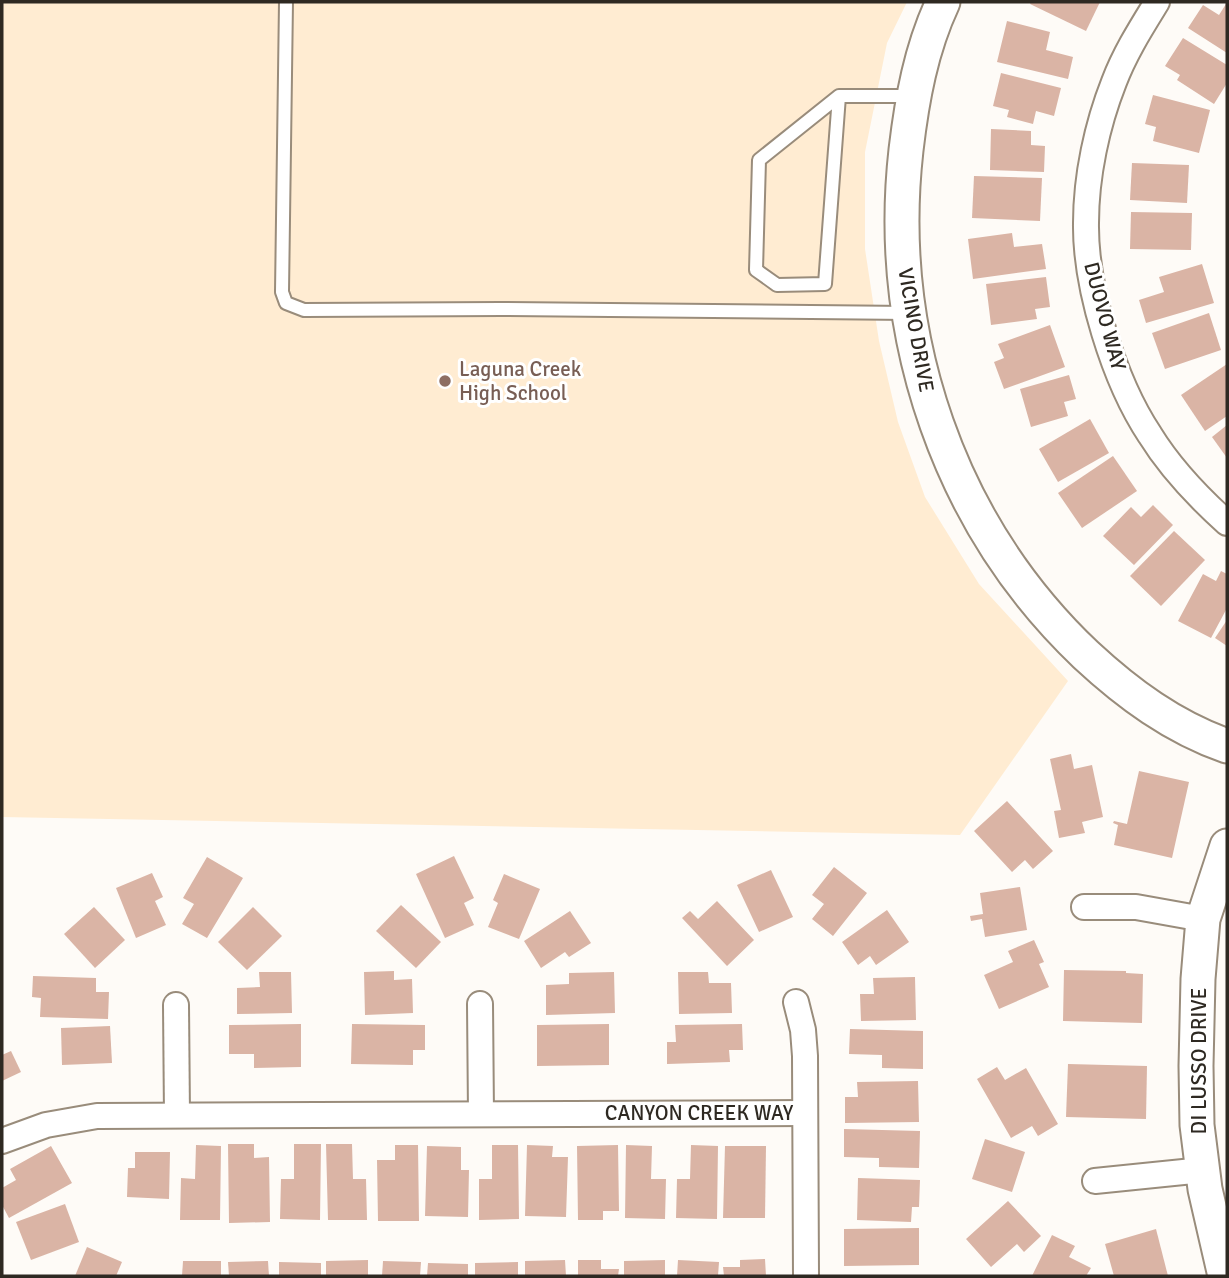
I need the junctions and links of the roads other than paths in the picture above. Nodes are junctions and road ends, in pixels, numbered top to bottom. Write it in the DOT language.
graph roads {
  1 [pos="286,2"];
  2 [pos="943,2"];
  3 [pos="1157,2"];
  4 [pos="839,96"];
  5 [pos="912,96"];
  6 [pos="909,313"];
  7 [pos="1227,523"];
  8 [pos="1227,746"];
  9 [pos="1227,846"];
  10 [pos="1084,907"];
  11 [pos="1203,919"];
  12 [pos="796,1002"];
  13 [pos="481,1004"];
  14 [pos="176,1005"];
  15 [pos="805,1113"];
  16 [pos="481,1114"];
  17 [pos="177,1115"];
  18 [pos="2,1142"];
  19 [pos="1203,1170"];
  20 [pos="1095,1181"];
  21 [pos="806,1276"];
  22 [pos="1225,1276"];
  1 -- 6 [label="lane"];
  2 -- 5 [label="street, VICINO DRIVE"];
  3 -- 7 [label="street, DUOVO WAY"];
  4 -- 4 [label="lane"];
  4 -- 5 [label="lane"];
  5 -- 6 [label="street, VICINO DRIVE"];
  6 -- 8 [label="street, VICINO DRIVE"];
  9 -- 11 [label="street, DI LUSSO DRIVE"];
  10 -- 11 [label="street"];
  11 -- 19 [label="street, DI LUSSO DRIVE"];
  12 -- 15 [label="street, CANYON CREEK WAY"];
  13 -- 16 [label="street"];
  14 -- 17 [label="street"];
  15 -- 16 [label="street, CANYON CREEK WAY"];
  15 -- 21 [label="street"];
  16 -- 17 [label="street, CANYON CREEK WAY"];
  17 -- 18 [label="street, CANYON CREEK WAY"];
  19 -- 20 [label="street"];
  19 -- 22 [label="street, DI LUSSO DRIVE"];
}
